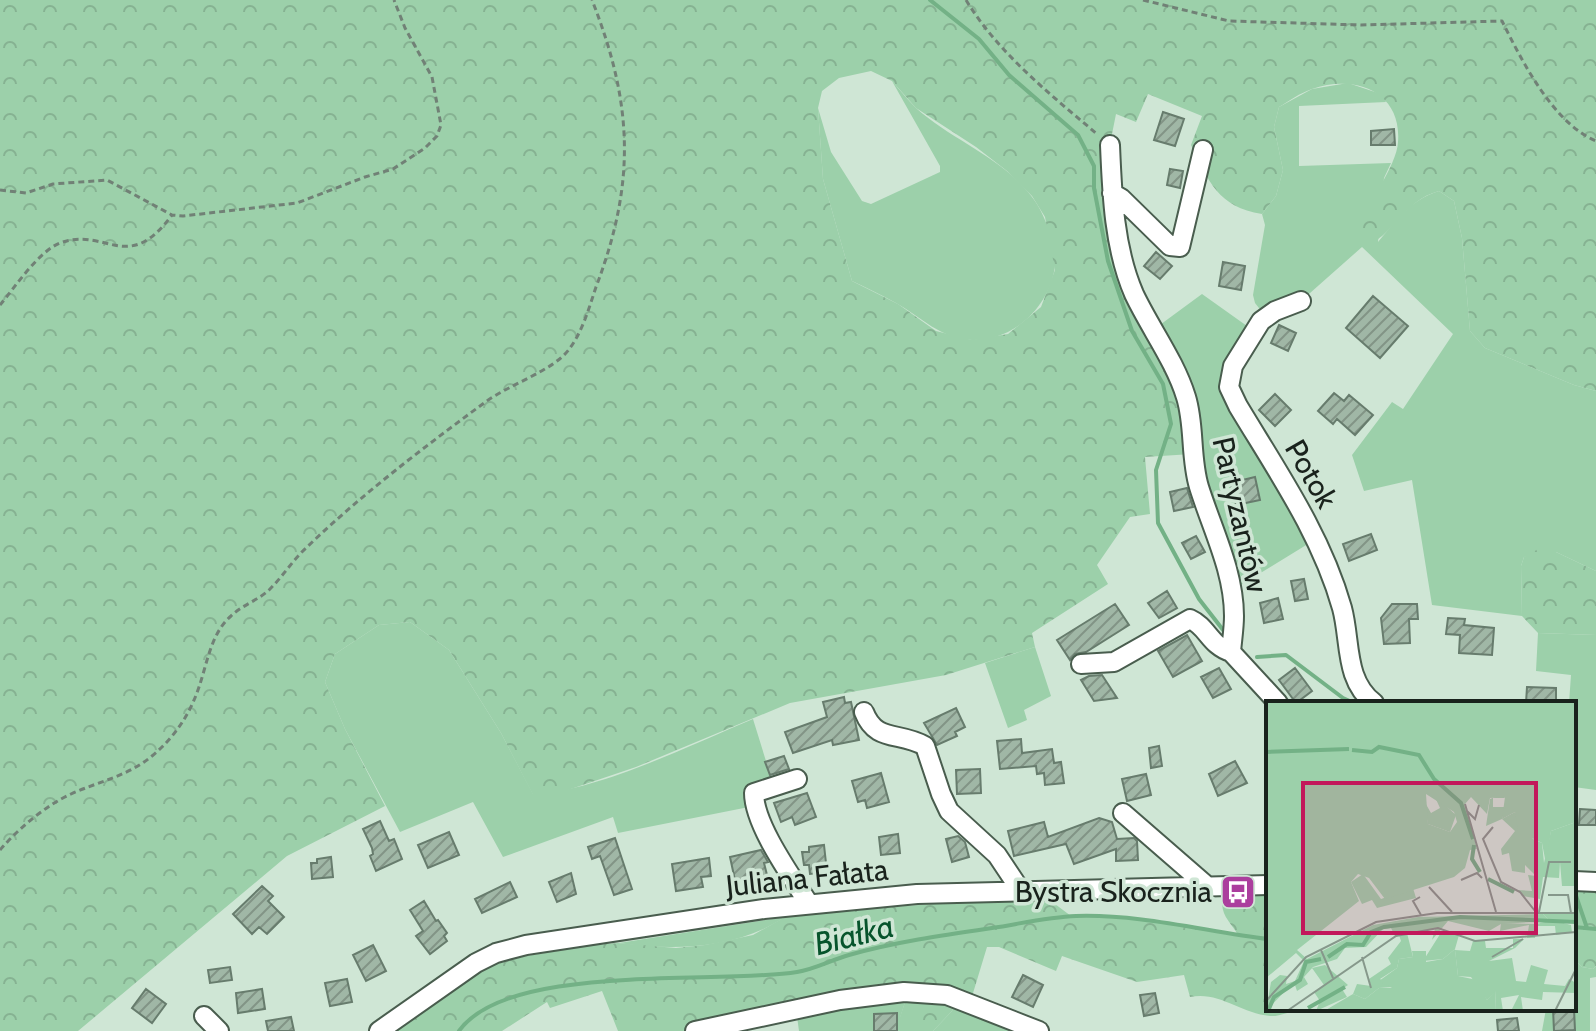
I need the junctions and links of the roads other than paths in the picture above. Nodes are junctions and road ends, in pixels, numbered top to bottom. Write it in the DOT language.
graph roads {
  1 [pos="1110,145"];
  2 [pos="1203,150"];
  3 [pos="1112,193"];
  4 [pos="1301,301"];
  5 [pos="1231,652"];
  6 [pos="1081,664"];
  7 [pos="1276,701"];
  8 [pos="1372,701"];
  9 [pos="864,712"];
  10 [pos="797,779"];
  11 [pos="1123,813"];
  12 [pos="1266,885"];
  13 [pos="1207,886"];
  14 [pos="1021,891"];
  15 [pos="809,904"];
  16 [pos="204,1016"];
  17 [pos="219,1031"];
  18 [pos="379,1031"];
  19 [pos="695,1031"];
  20 [pos="1039,1031"];
  1 -- 3 [label="street, Partyzantów"];
  2 -- 3 [label="street"];
  3 -- 5 [label="street, Partyzantów"];
  4 -- 8 [label="street, Potok"];
  5 -- 6 [label="street"];
  5 -- 7 [label="street"];
  9 -- 14 [label="street"];
  10 -- 15 [label="street"];
  11 -- 13 [label="street"];
  12 -- 13 [label="street, Juliana Fałata"];
  13 -- 14 [label="street, Juliana Fałata"];
  14 -- 15 [label="street, Juliana Fałata"];
  15 -- 18 [label="street, Juliana Fałata"];
  16 -- 17 [label="street"];
  19 -- 20 [label="street"];
}
